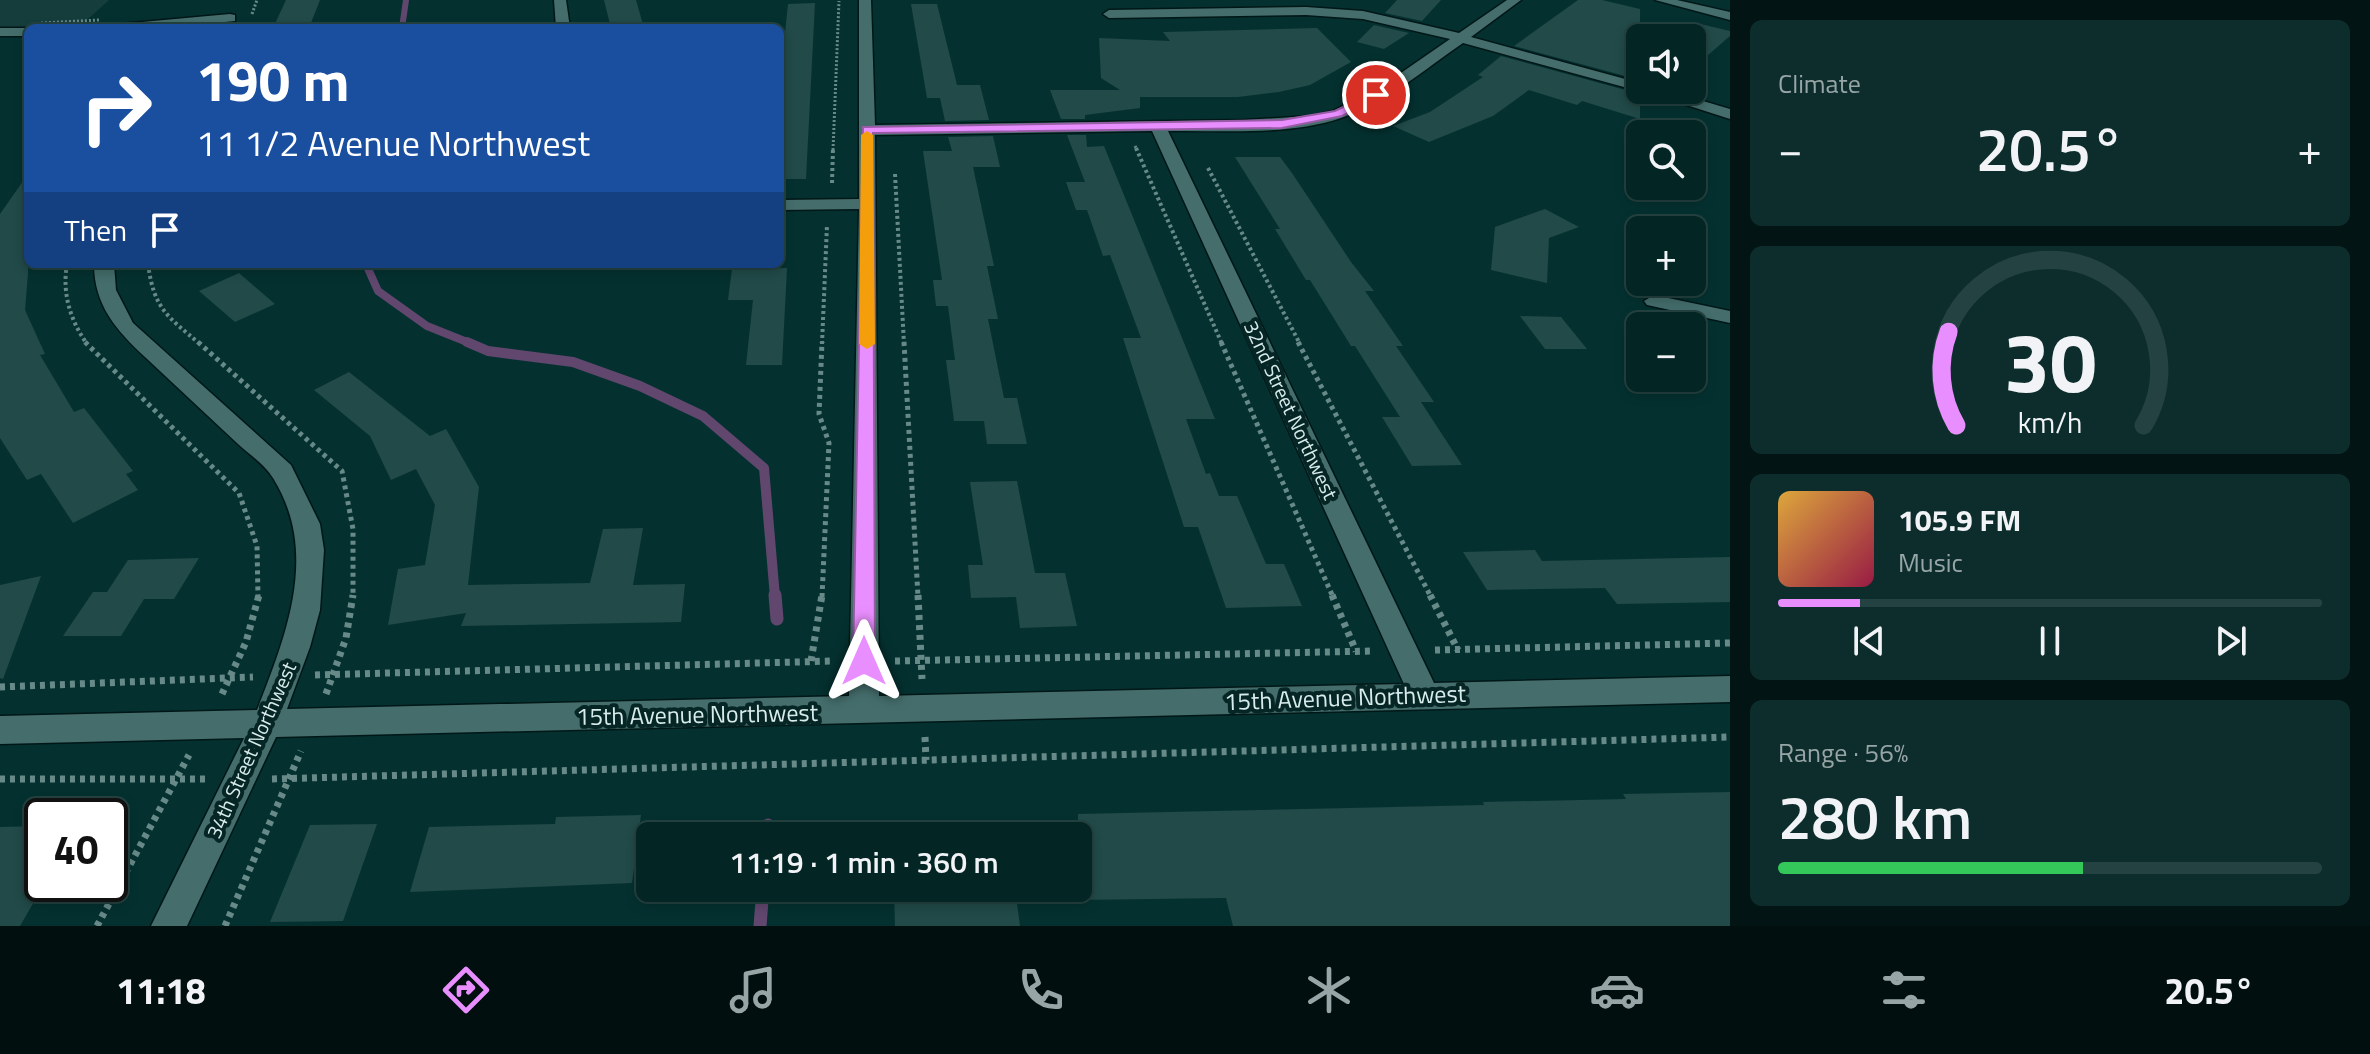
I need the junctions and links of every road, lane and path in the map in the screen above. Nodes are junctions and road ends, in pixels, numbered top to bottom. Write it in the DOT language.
graph roads {
  1 [pos="257,0"];
  2 [pos="560,0"];
  3 [pos="839,0"];
  4 [pos="865,0"];
  5 [pos="1515,0"];
  6 [pos="1661,0"];
  7 [pos="254,7"];
  8 [pos="1109,14"];
  9 [pos="1730,16"];
  10 [pos="230,18"];
  11 [pos="164,24"];
  12 [pos="563,24"];
  13 [pos="0,32"];
  14 [pos="24,32"];
  15 [pos="1460,38"];
  16 [pos="1626,83"];
  17 [pos="1697,104"];
  18 [pos="1730,114"];
  19 [pos="1158,126"];
  20 [pos="867,130"];
  21 [pos="1133,141"];
  22 [pos="1201,154"];
  23 [pos="895,159"];
  24 [pos="831,190"];
  25 [pos="868,204"];
  26 [pos="784,205"];
  27 [pos="827,219"];
  28 [pos="67,268"];
  29 [pos="104,268"];
  30 [pos="1654,301"];
  31 [pos="1730,317"];
  32 [pos="1730,643"];
  33 [pos="334,675"];
  34 [pos="0,687"];
  35 [pos="1730,689"];
  36 [pos="1424,694"];
  37 [pos="864,710"];
  38 [pos="266,725"];
  39 [pos="0,730"];
  40 [pos="1730,737"];
  41 [pos="0,779"];
  42 [pos="97,926"];
  43 [pos="169,926"];
  44 [pos="225,926"];
  1 -- 7 [label="path"];
  2 -- 12 [label="street"];
  3 -- 24 [label="path"];
  4 -- 20 [label="street"];
  5 -- 15 [label="street"];
  6 -- 9 [label="street"];
  8 -- 15 [label="street"];
  10 -- 11 [label="street"];
  13 -- 14 [label="street"];
  15 -- 16 [label="street"];
  15 -- 19 [label="street"];
  17 -- 18 [label="street"];
  19 -- 20 [label="street"];
  19 -- 36 [label="street, 32nd Street Northwest"];
  20 -- 25 [label="street"];
  21 -- 23 [label="path"];
  22 -- 32 [label="path"];
  25 -- 26 [label="street"];
  25 -- 37 [label="street"];
  27 -- 33 [label="path"];
  28 -- 34 [label="path"];
  29 -- 38 [label="street, 34th Street Northwest"];
  30 -- 31 [label="street"];
  35 -- 36 [label="street, 15th Avenue Northwest"];
  36 -- 37 [label="street, 15th Avenue Northwest"];
  37 -- 38 [label="street, 15th Avenue Northwest"];
  38 -- 39 [label="street, 15th Avenue Northwest"];
  38 -- 43 [label="street, 34th Street Northwest"];
  40 -- 44 [label="path"];
  41 -- 42 [label="path"];
}
